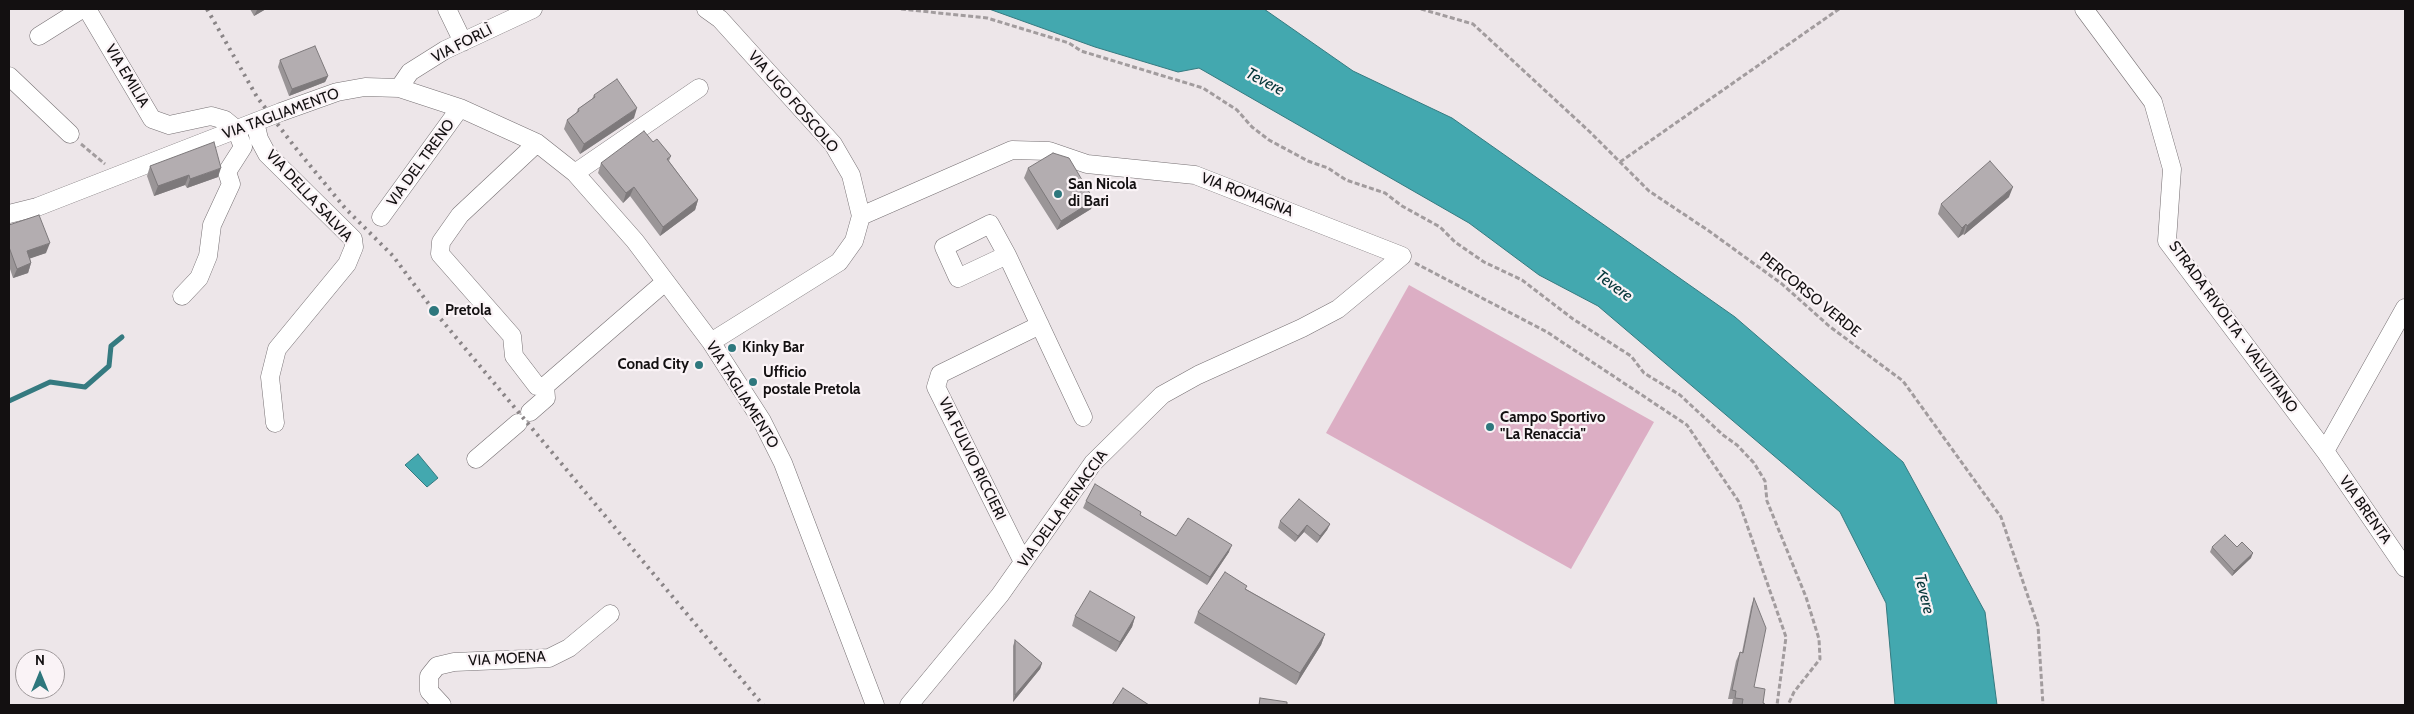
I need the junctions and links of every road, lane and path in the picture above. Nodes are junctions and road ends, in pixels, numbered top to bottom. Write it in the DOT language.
graph roads {
  1 [pos="82,9"];
  2 [pos="87,9"];
  3 [pos="447,9"];
  4 [pos="533,9"];
  5 [pos="706,9"];
  6 [pos="901,9"];
  7 [pos="1421,9"];
  8 [pos="1839,9"];
  9 [pos="2084,9"];
  10 [pos="39,36"];
  11 [pos="463,42"];
  12 [pos="9,76"];
  13 [pos="399,88"];
  14 [pos="698,88"];
  15 [pos="460,108"];
  16 [pos="255,122"];
  17 [pos="236,129"];
  18 [pos="70,134"];
  19 [pos="537,144"];
  20 [pos="1620,162"];
  21 [pos="107,166"];
  22 [pos="575,173"];
  23 [pos="9,214"];
  24 [pos="861,216"];
  25 [pos="381,217"];
  26 [pos="1007,255"];
  27 [pos="1402,256"];
  28 [pos="665,282"];
  29 [pos="182,296"];
  30 [pos="2405,308"];
  31 [pos="1040,325"];
  32 [pos="711,342"];
  33 [pos="545,386"];
  34 [pos="1083,417"];
  35 [pos="275,423"];
  36 [pos="2325,451"];
  37 [pos="476,459"];
  38 [pos="1023,562"];
  39 [pos="2405,568"];
  40 [pos="610,614"];
  41 [pos="442,705"];
  42 [pos="875,705"];
  43 [pos="909,705"];
  44 [pos="1777,705"];
  45 [pos="1788,705"];
  46 [pos="2043,705"];
  1 -- 10 [label="street"];
  2 -- 17 [label="street, VIA EMILIA"];
  3 -- 11 [label="street"];
  4 -- 11 [label="street, VIA FORLÌ"];
  5 -- 24 [label="street, VIA UGO FOSCOLO"];
  6 -- 45 [label="path"];
  7 -- 20 [label="path, PERCORSO VERDE"];
  8 -- 20 [label="path"];
  9 -- 36 [label="street, STRADA RIVOLTA - VALVITIANO"];
  11 -- 13 [label="street, VIA FORLÌ"];
  12 -- 18 [label="street"];
  13 -- 15 [label="street, VIA TAGLIAMENTO"];
  13 -- 16 [label="street, VIA TAGLIAMENTO"];
  14 -- 22 [label="street"];
  15 -- 19 [label="street, VIA TAGLIAMENTO"];
  15 -- 25 [label="street, VIA DEL TRENO"];
  16 -- 17 [label="street, VIA TAGLIAMENTO"];
  16 -- 35 [label="street, VIA DELLA SALVIA"];
  17 -- 23 [label="street, VIA TAGLIAMENTO"];
  17 -- 29 [label="street"];
  18 -- 21 [label="path"];
  19 -- 22 [label="street, VIA TAGLIAMENTO"];
  19 -- 33 [label="street"];
  20 -- 46 [label="path, PERCORSO VERDE"];
  22 -- 28 [label="street, VIA TAGLIAMENTO"];
  24 -- 27 [label="street, VIA ROMAGNA"];
  24 -- 32 [label="street, VIA UGO FOSCOLO"];
  26 -- 31 [label="street"];
  27 -- 38 [label="street, VIA DELLA RENACCIA"];
  27 -- 44 [label="path"];
  28 -- 32 [label="street, VIA TAGLIAMENTO"];
  28 -- 33 [label="street"];
  30 -- 36 [label="street"];
  31 -- 34 [label="street"];
  31 -- 38 [label="street, VIA FULVIO RICCIERI"];
  32 -- 42 [label="street, VIA TAGLIAMENTO"];
  33 -- 37 [label="street"];
  36 -- 39 [label="street, VIA BRENTA"];
  38 -- 43 [label="street, VIA DELLA RENACCIA"];
  40 -- 41 [label="street, VIA MOENA"];
}
